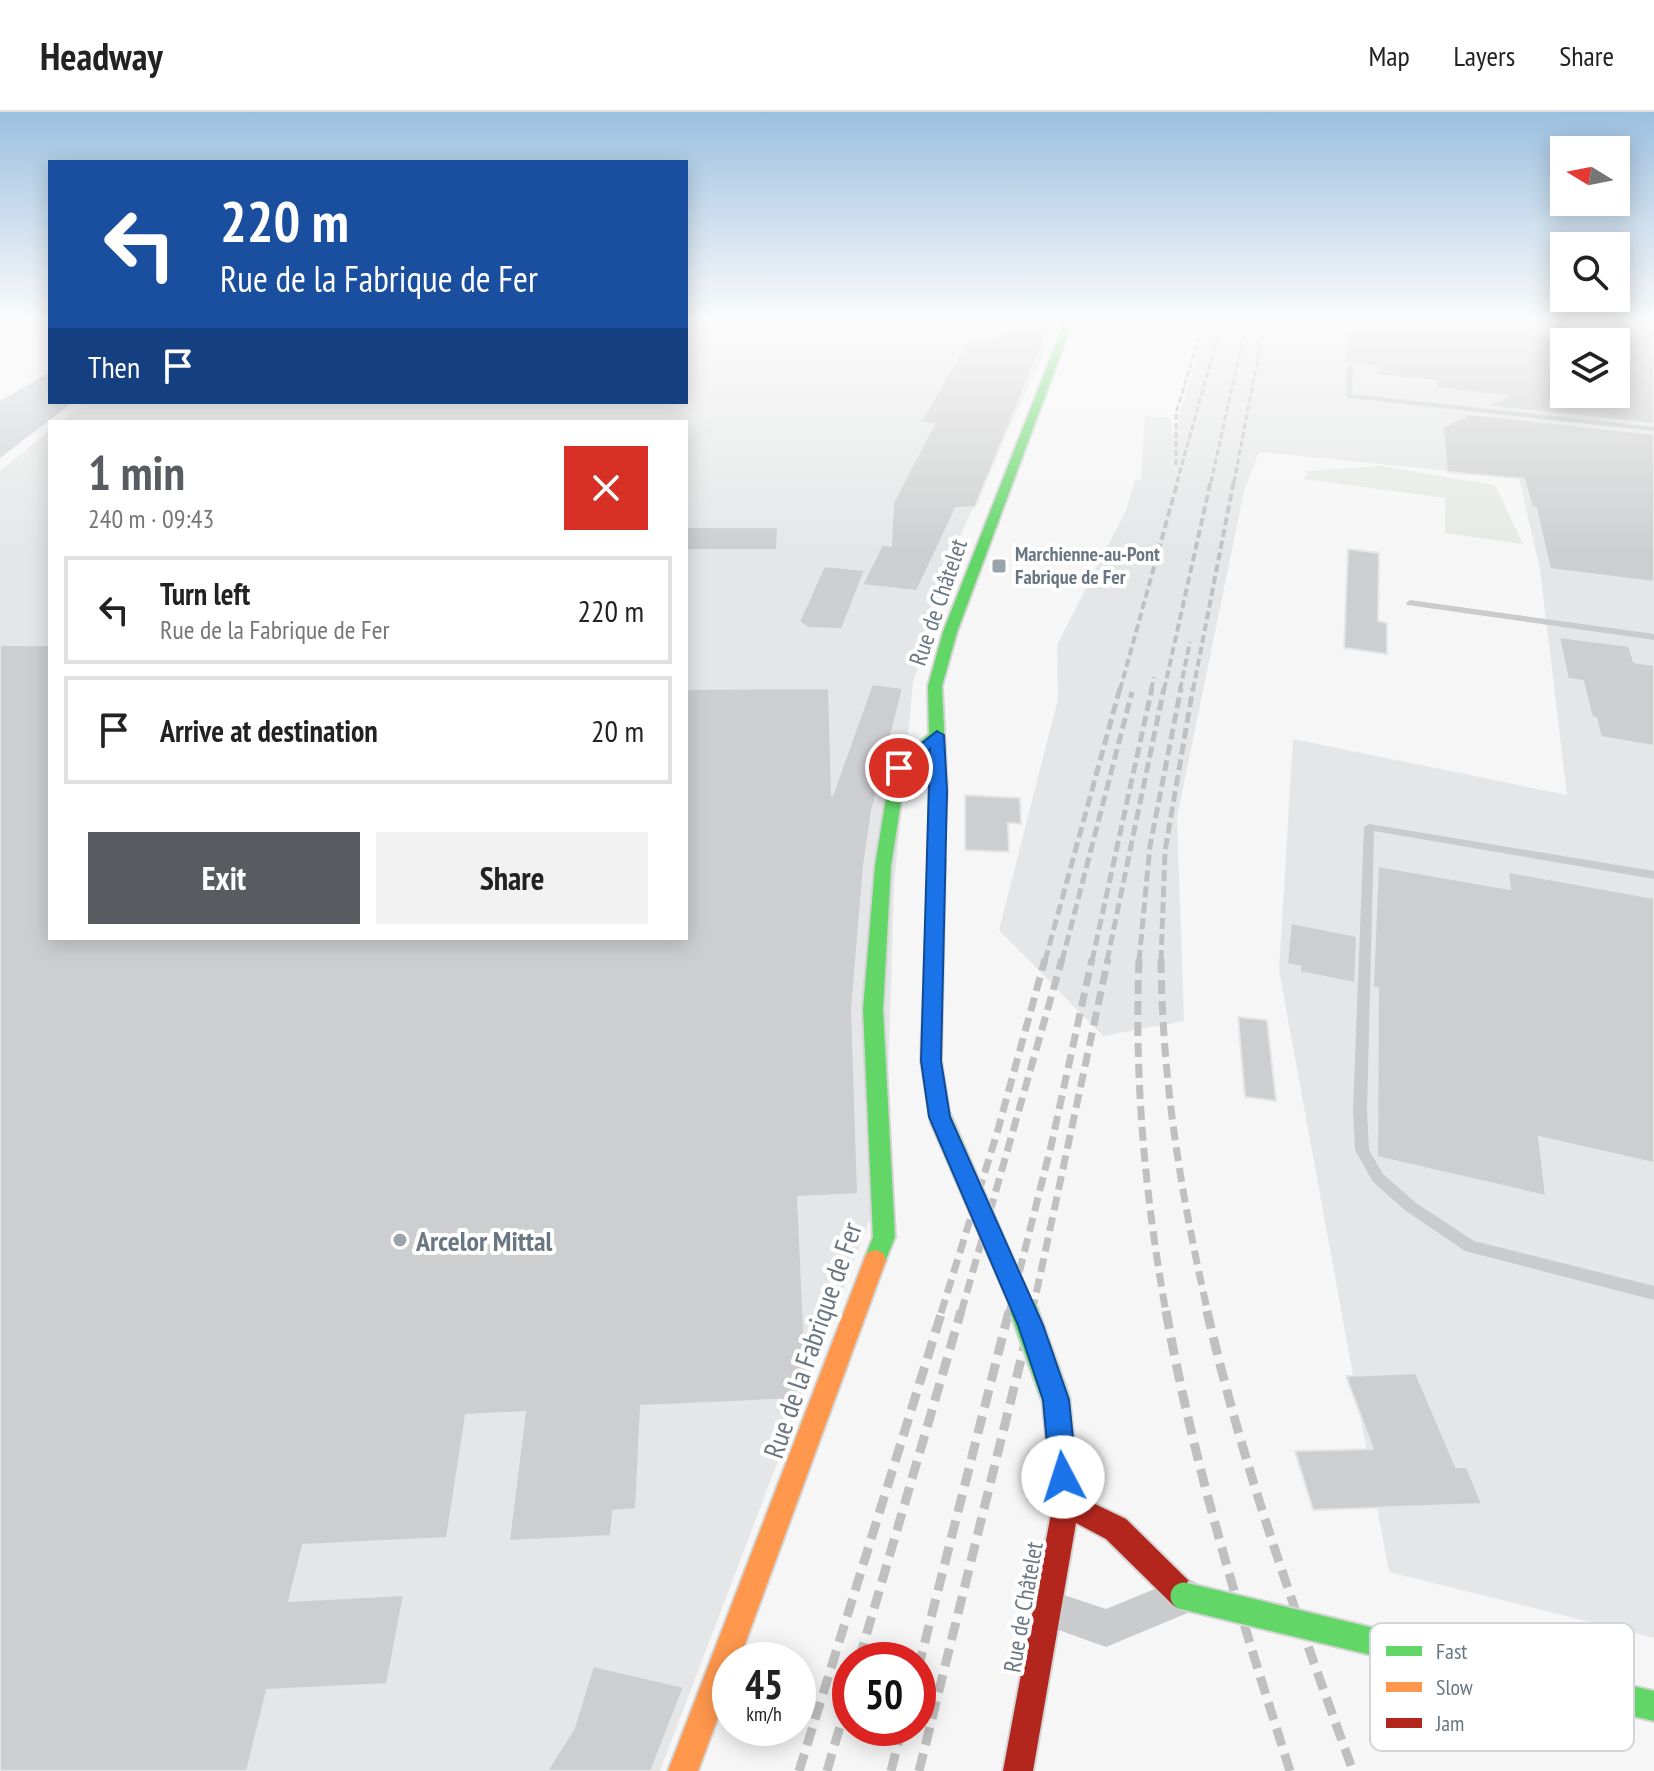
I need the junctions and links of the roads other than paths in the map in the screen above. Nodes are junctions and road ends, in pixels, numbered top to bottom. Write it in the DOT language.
graph roads {
  1 [pos="1039,398"];
  2 [pos="1371,398"];
  3 [pos="1654,429"];
  4 [pos="1410,603"];
  5 [pos="1654,637"];
  6 [pos="937,735"];
  7 [pos="1654,875"];
  8 [pos="1654,1293"];
  9 [pos="1066,1503"];
  10 [pos="1184,1596"];
  11 [pos="1049,1609"];
  12 [pos="1370,1641"];
  13 [pos="1634,1701"];
  14 [pos="1654,1706"];
  15 [pos="683,1771"];
  16 [pos="1018,1771"];
  1 -- 6 [label="main road, Rue de Châtelet"];
  2 -- 3 [label="lane"];
  4 -- 5 [label="lane"];
  6 -- 9 [label="main road, Rue de Châtelet, bridge"];
  6 -- 15 [label="main road, Rue de la Fabrique de Fer"];
  7 -- 8 [label="lane"];
  9 -- 10 [label="main road"];
  9 -- 11 [label="main road, Rue de Châtelet"];
  10 -- 11 [label="street"];
  10 -- 12 [label="main road, bridge"];
  11 -- 16 [label="main road, Rue de Châtelet"];
  13 -- 14 [label="main road, bridge"];
}
